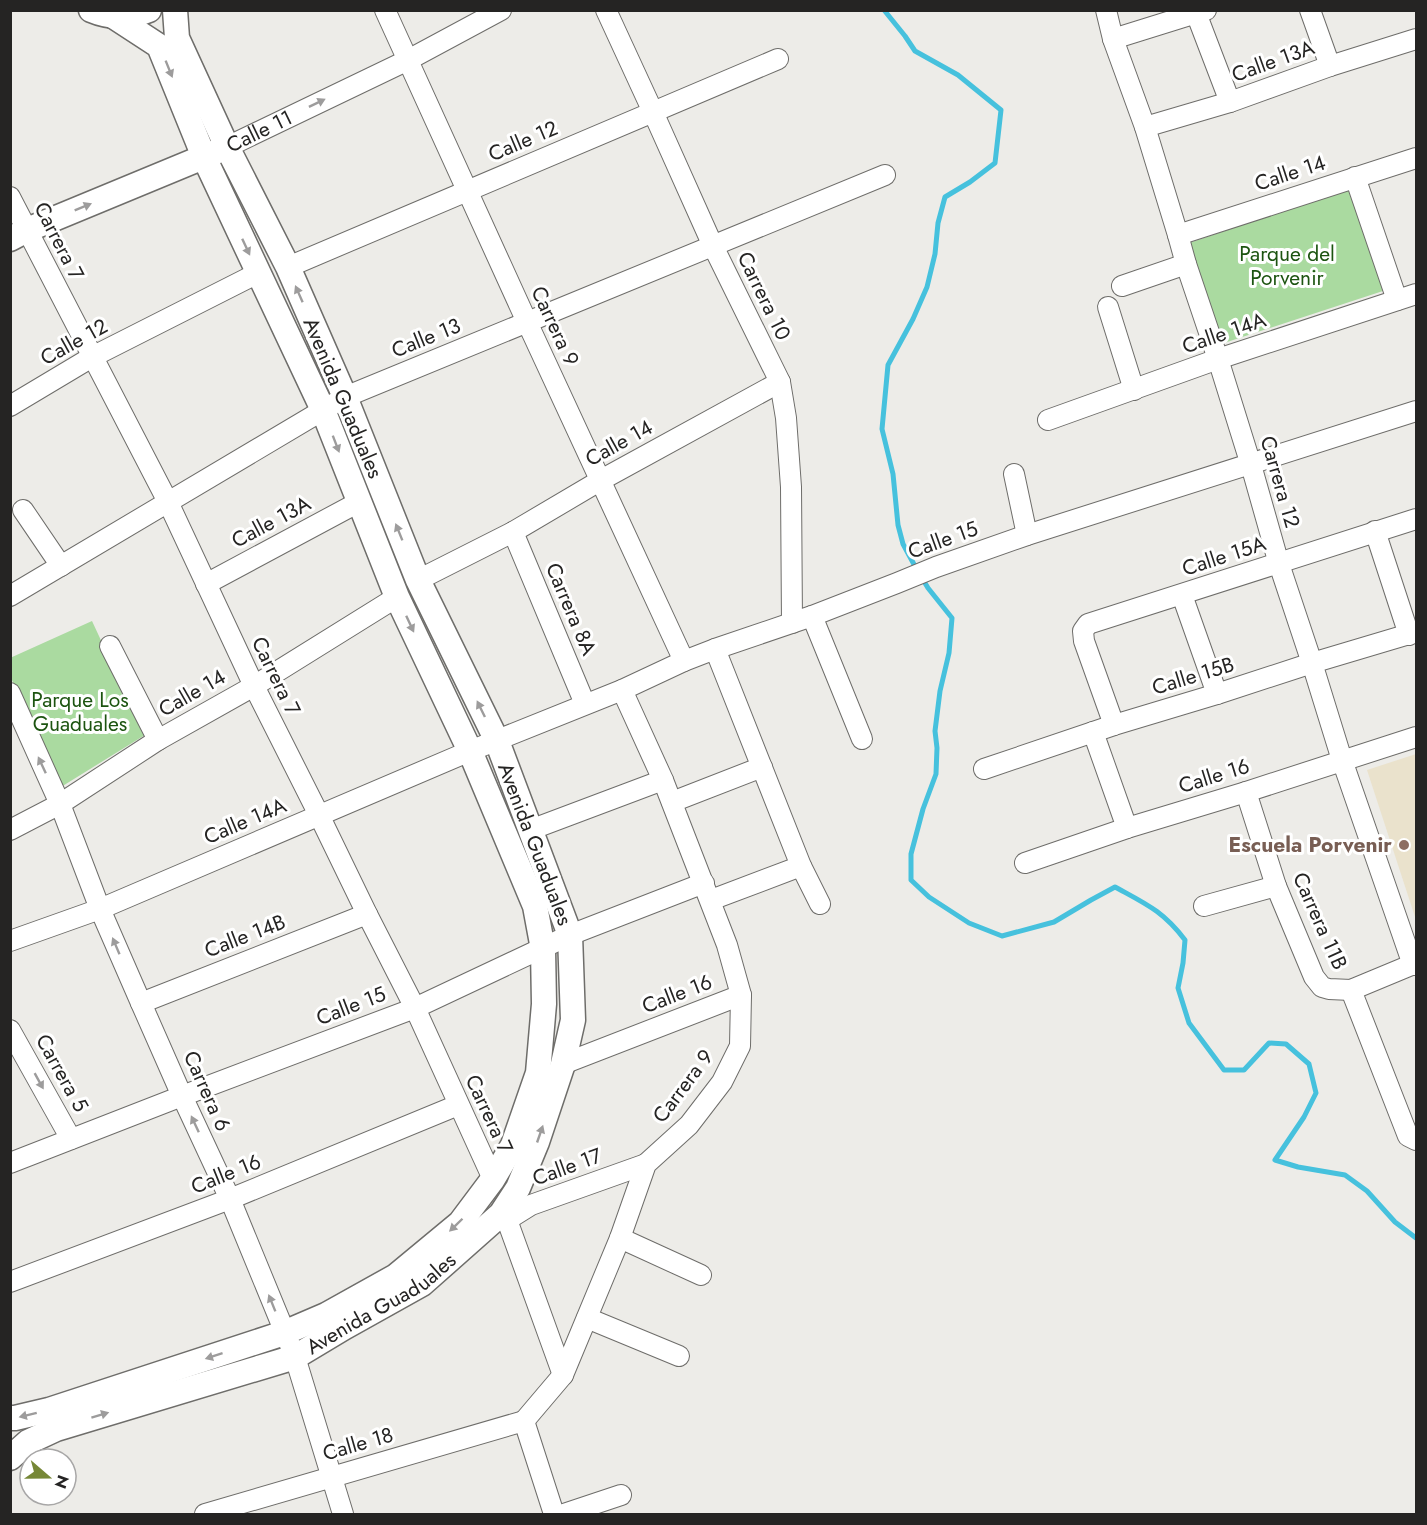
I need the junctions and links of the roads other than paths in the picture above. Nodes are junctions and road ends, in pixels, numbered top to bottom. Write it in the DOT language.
graph roads {
  1 [pos="149,10"];
  2 [pos="176,10"];
  3 [pos="386,10"];
  4 [pos="501,10"];
  5 [pos="606,10"];
  6 [pos="1106,10"];
  7 [pos="1310,10"];
  8 [pos="1201,12"];
  9 [pos="102,14"];
  10 [pos="1113,39"];
  11 [pos="1416,39"];
  12 [pos="778,59"];
  13 [pos="408,60"];
  14 [pos="1330,66"];
  15 [pos="1230,102"];
  16 [pos="653,112"];
  17 [pos="1145,127"];
  18 [pos="227,147"];
  19 [pos="204,157"];
  20 [pos="1416,158"];
  21 [pos="885,175"];
  22 [pos="1355,177"];
  23 [pos="468,190"];
  24 [pos="10,197"];
  25 [pos="19,234"];
  26 [pos="1178,235"];
  27 [pos="713,246"];
  28 [pos="1186,264"];
  29 [pos="288,267"];
  30 [pos="258,273"];
  31 [pos="1122,286"];
  32 [pos="1416,294"];
  33 [pos="1397,300"];
  34 [pos="1108,307"];
  35 [pos="526,322"];
  36 [pos="92,357"];
  37 [pos="1218,359"];
  38 [pos="780,382"];
  39 [pos="1134,390"];
  40 [pos="345,397"];
  41 [pos="10,406"];
  42 [pos="323,410"];
  43 [pos="1416,411"];
  44 [pos="1048,420"];
  45 [pos="1251,465"];
  46 [pos="1014,474"];
  47 [pos="601,480"];
  48 [pos="168,502"];
  49 [pos="359,502"];
  50 [pos="23,510"];
  51 [pos="1416,519"];
  52 [pos="1375,531"];
  53 [pos="513,532"];
  54 [pos="1027,535"];
  55 [pos="1278,564"];
  56 [pos="61,566"];
  57 [pos="418,580"];
  58 [pos="206,584"];
  59 [pos="1182,595"];
  60 [pos="10,596"];
  61 [pos="397,597"];
  62 [pos="812,616"];
  63 [pos="792,622"];
  64 [pos="1413,634"];
  65 [pos="110,646"];
  66 [pos="715,649"];
  67 [pos="684,661"];
  68 [pos="1312,663"];
  69 [pos="254,686"];
  70 [pos="622,690"];
  71 [pos="10,693"];
  72 [pos="1217,694"];
  73 [pos="585,704"];
  74 [pos="1114,725"];
  75 [pos="17,730"];
  76 [pos="1093,732"];
  77 [pos="1416,737"];
  78 [pos="862,739"];
  79 [pos="158,741"];
  80 [pos="496,741"];
  81 [pos="470,751"];
  82 [pos="1342,760"];
  83 [pos="762,767"];
  84 [pos="984,769"];
  85 [pos="663,780"];
  86 [pos="1246,792"];
  87 [pos="672,802"];
  88 [pos="60,804"];
  89 [pos="319,815"];
  90 [pos="1127,828"];
  91 [pos="10,830"];
  92 [pos="530,830"];
  93 [pos="1025,863"];
  94 [pos="801,866"];
  95 [pos="1276,886"];
  96 [pos="707,892"];
  97 [pos="820,904"];
  98 [pos="1204,906"];
  99 [pos="100,909"];
  100 [pos="367,914"];
  101 [pos="570,935"];
  102 [pos="10,941"];
  103 [pos="543,948"];
  104 [pos="1415,964"];
  105 [pos="1351,990"];
  106 [pos="741,995"];
  107 [pos="141,1003"];
  108 [pos="415,1008"];
  109 [pos="10,1030"];
  110 [pos="563,1064"];
  111 [pos="182,1096"];
  112 [pos="458,1105"];
  113 [pos="71,1139"];
  114 [pos="1416,1140"];
  115 [pos="10,1163"];
  116 [pos="646,1164"];
  117 [pos="493,1179"];
  118 [pos="230,1199"];
  119 [pos="504,1217"];
  120 [pos="620,1238"];
  121 [pos="701,1275"];
  122 [pos="10,1282"];
  123 [pos="586,1318"];
  124 [pos="284,1333"];
  125 [pos="679,1356"];
  126 [pos="295,1357"];
  127 [pos="563,1375"];
  128 [pos="10,1418"];
  129 [pos="524,1421"];
  130 [pos="10,1458"];
  131 [pos="331,1477"];
  132 [pos="621,1495"];
  133 [pos="205,1515"];
  134 [pos="343,1515"];
  135 [pos="554,1515"];
  136 [pos="564,1515"];
  1 -- 9 [label="main road"];
  2 -- 18 [label="main road, Avenida Guaduales"];
  3 -- 13 [label="street, Carrera 9"];
  4 -- 13 [label="street, Calle 11"];
  5 -- 16 [label="street, Carrera 10"];
  6 -- 10 [label="street, Carrera 12"];
  7 -- 14 [label="street"];
  8 -- 10 [label="street"];
  8 -- 15 [label="street"];
  9 -- 19 [label="main road, Avenida Guaduales, one-way"];
  10 -- 17 [label="street, Carrera 12"];
  11 -- 14 [label="street, Calle 13A"];
  12 -- 16 [label="street, Calle 12"];
  18 -- 13 [label="street, Calle 11, one-way"];
  13 -- 23 [label="street, Carrera 9"];
  14 -- 15 [label="street, Calle 13A"];
  15 -- 17 [label="street, Calle 13A"];
  16 -- 23 [label="street, Calle 12"];
  16 -- 27 [label="street, Carrera 10"];
  17 -- 26 [label="street, Carrera 12"];
  18 -- 19 [label="main road, Calle 11"];
  18 -- 29 [label="main road, Avenida Guaduales"];
  25 -- 19 [label="main road, Calle 11, one-way"];
  19 -- 30 [label="main road, Avenida Guaduales, one-way"];
  20 -- 22 [label="street, Calle 14"];
  21 -- 27 [label="street, Calle 13"];
  22 -- 26 [label="street, Calle 14"];
  22 -- 33 [label="street"];
  23 -- 29 [label="street, Calle 12"];
  23 -- 35 [label="street, Carrera 9"];
  24 -- 25 [label="street, Carrera 7"];
  25 -- 36 [label="street, Carrera 7"];
  26 -- 28 [label="street, Carrera 12"];
  27 -- 35 [label="street, Calle 13"];
  27 -- 38 [label="street, Carrera 10"];
  28 -- 31 [label="street"];
  28 -- 37 [label="street, Carrera 12"];
  40 -- 29 [label="main road, Avenida Guaduales, one-way"];
  30 -- 36 [label="street, Calle 12"];
  30 -- 42 [label="main road, Avenida Guaduales"];
  32 -- 33 [label="street, Calle 14A"];
  33 -- 37 [label="street, Calle 14A"];
  34 -- 39 [label="street"];
  35 -- 40 [label="street, Calle 13"];
  35 -- 47 [label="street, Carrera 9"];
  36 -- 41 [label="street, Calle 12"];
  36 -- 48 [label="street, Carrera 7"];
  37 -- 39 [label="street, Calle 14A"];
  37 -- 45 [label="street, Carrera 12"];
  38 -- 47 [label="street, Calle 14"];
  38 -- 63 [label="street, Carrera 10"];
  39 -- 44 [label="street, Calle 14A"];
  40 -- 42 [label="street, Calle 13"];
  57 -- 40 [label="main road, Avenida Guaduales, one-way"];
  42 -- 48 [label="street, Calle 13"];
  42 -- 49 [label="main road, Avenida Guaduales, one-way"];
  43 -- 45 [label="street, Calle 15"];
  45 -- 54 [label="street, Calle 15"];
  45 -- 55 [label="street, Carrera 12"];
  46 -- 54 [label="street"];
  47 -- 53 [label="street, Calle 14"];
  47 -- 67 [label="street, Carrera 9"];
  48 -- 56 [label="street, Calle 13"];
  48 -- 58 [label="street, Carrera 7"];
  49 -- 58 [label="street, Calle 13A"];
  49 -- 61 [label="main road, Avenida Guaduales"];
  50 -- 56 [label="street"];
  51 -- 52 [label="street, Calle 15A"];
  52 -- 55 [label="street, Calle 15A"];
  52 -- 64 [label="street"];
  53 -- 57 [label="street, Calle 14"];
  53 -- 73 [label="street, Carrera 8A"];
  54 -- 62 [label="street, Calle 15"];
  55 -- 59 [label="street, Calle 15A"];
  55 -- 68 [label="street, Carrera 12"];
  56 -- 60 [label="street, Calle 13"];
  80 -- 57 [label="main road, Avenida Guaduales, one-way"];
  58 -- 69 [label="street, Carrera 7"];
  59 -- 72 [label="street"];
  59 -- 74 [label="street, Calle 15A"];
  61 -- 69 [label="street, Calle 14"];
  61 -- 81 [label="main road, Avenida Guaduales, one-way"];
  62 -- 63 [label="street, Calle 15"];
  62 -- 78 [label="street"];
  63 -- 66 [label="street, Calle 15"];
  64 -- 68 [label="street, Calle 15B"];
  65 -- 79 [label="street"];
  66 -- 67 [label="street, Calle 15"];
  66 -- 83 [label="street"];
  67 -- 70 [label="street, Calle 15"];
  68 -- 72 [label="street, Calle 15B"];
  68 -- 82 [label="street, Carrera 12"];
  69 -- 79 [label="street, Calle 14"];
  69 -- 89 [label="street, Carrera 7"];
  70 -- 73 [label="street, Calle 15"];
  70 -- 85 [label="street, Carrera 9"];
  71 -- 75 [label="street, Carrera 6"];
  72 -- 74 [label="street, Calle 15B"];
  73 -- 80 [label="street, Calle 15"];
  74 -- 76 [label="street, Calle 15B"];
  88 -- 75 [label="street, Carrera 6, one-way"];
  76 -- 84 [label="street, Calle 15B"];
  76 -- 90 [label="street"];
  77 -- 82 [label="street, Calle 16"];
  79 -- 88 [label="street, Calle 14"];
  80 -- 81 [label="street, Calle 14A"];
  80 -- 92 [label="main road, Avenida Guaduales"];
  81 -- 89 [label="street, Calle 14A"];
  81 -- 103 [label="main road, Avenida Guaduales"];
  82 -- 86 [label="street, Calle 16"];
  82 -- 104 [label="street, Carrera 12"];
  83 -- 87 [label="street"];
  83 -- 94 [label="street"];
  85 -- 87 [label="street, Carrera 9"];
  85 -- 92 [label="street"];
  86 -- 90 [label="street, Calle 16"];
  86 -- 95 [label="street, Carrera 11B"];
  87 -- 96 [label="street, Carrera 9"];
  88 -- 91 [label="street, Calle 14"];
  88 -- 99 [label="street, Carrera 6"];
  89 -- 99 [label="street, Calle 14A"];
  89 -- 100 [label="street, Carrera 7"];
  90 -- 93 [label="street, Calle 16"];
  92 -- 101 [label="main road, Avenida Guaduales"];
  94 -- 96 [label="street, Calle 15"];
  94 -- 97 [label="street"];
  95 -- 98 [label="street"];
  95 -- 105 [label="street, Carrera 11B"];
  96 -- 101 [label="street, Calle 15"];
  96 -- 106 [label="street, Carrera 9"];
  99 -- 102 [label="street, Calle 14A"];
  107 -- 99 [label="street, Carrera 6, one-way"];
  100 -- 107 [label="street, Calle 14B"];
  100 -- 108 [label="street, Carrera 7"];
  101 -- 103 [label="street, Calle 15"];
  101 -- 110 [label="main road, Avenida Guaduales"];
  103 -- 108 [label="street, Calle 15"];
  103 -- 117 [label="main road, Avenida Guaduales"];
  104 -- 105 [label="street"];
  105 -- 114 [label="street, Carrera 11B"];
  106 -- 110 [label="street, Calle 16"];
  106 -- 116 [label="street, Carrera 9"];
  107 -- 111 [label="street, Carrera 6"];
  108 -- 111 [label="street, Calle 15"];
  108 -- 112 [label="street, Carrera 7"];
  109 -- 113 [label="street, Carrera 5, one-way"];
  119 -- 110 [label="main road, Avenida Guaduales, one-way"];
  111 -- 113 [label="street, Calle 15"];
  118 -- 111 [label="street, Carrera 6, one-way"];
  112 -- 117 [label="street, Carrera 7"];
  112 -- 118 [label="street, Calle 16"];
  113 -- 115 [label="street, Calle 15"];
  116 -- 119 [label="street, Calle 17"];
  116 -- 120 [label="street, Carrera 9"];
  117 -- 124 [label="main road, Avenida Guaduales, one-way"];
  118 -- 122 [label="street, Calle 16"];
  124 -- 118 [label="street, Carrera 6, one-way"];
  119 -- 126 [label="main road, Avenida Guaduales"];
  119 -- 127 [label="street"];
  120 -- 121 [label="street"];
  120 -- 123 [label="street, Carrera 9"];
  123 -- 125 [label="street"];
  123 -- 127 [label="street, Carrera 9"];
  124 -- 126 [label="street, Carrera 6"];
  124 -- 128 [label="main road, Avenida Guaduales, one-way"];
  130 -- 126 [label="main road, Avenida Guaduales, one-way"];
  126 -- 131 [label="street, Carrera 6"];
  127 -- 129 [label="street, Carrera 9"];
  129 -- 131 [label="street, Calle 18"];
  129 -- 135 [label="street"];
  131 -- 133 [label="street, Calle 18"];
  131 -- 134 [label="street, Carrera 6"];
  132 -- 136 [label="street"];
}
